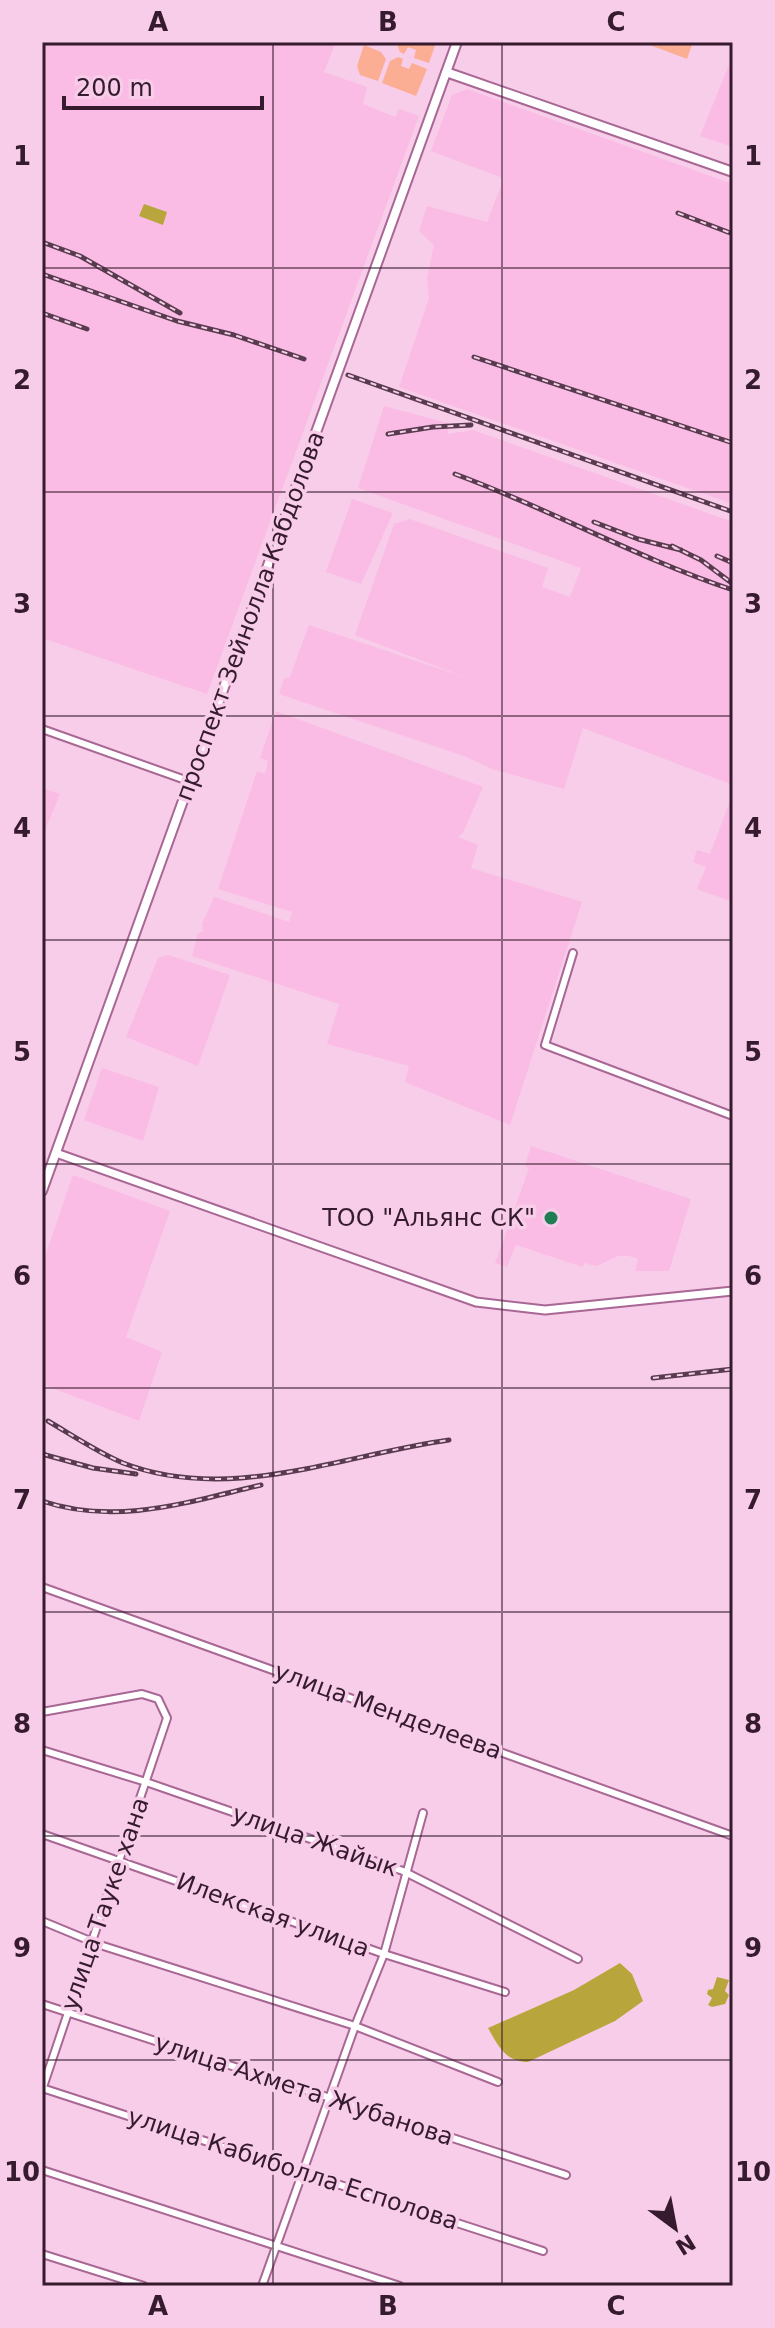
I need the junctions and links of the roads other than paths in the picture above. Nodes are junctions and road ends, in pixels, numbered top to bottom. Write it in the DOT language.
graph roads {
  1 [pos="457,42"];
  2 [pos="446,72"];
  3 [pos="733,172"];
  4 [pos="42,729"];
  5 [pos="191,782"];
  6 [pos="573,953"];
  7 [pos="733,1116"];
  8 [pos="56,1153"];
  9 [pos="42,1191"];
  10 [pos="733,1291"];
  11 [pos="42,1587"];
  12 [pos="42,1712"];
  13 [pos="42,1750"];
  14 [pos="146,1782"];
  15 [pos="423,1813"];
  16 [pos="42,1834"];
  17 [pos="733,1836"];
  18 [pos="119,1860"];
  19 [pos="406,1873"];
  20 [pos="42,1921"];
  21 [pos="91,1940"];
  22 [pos="384,1954"];
  23 [pos="578,1959"];
  24 [pos="505,1992"];
  25 [pos="42,2004"];
  26 [pos="67,2013"];
  27 [pos="355,2026"];
  28 [pos="498,2082"];
  29 [pos="42,2089"];
  30 [pos="331,2099"];
  31 [pos="42,2170"];
  32 [pos="304,2173"];
  33 [pos="566,2175"];
  34 [pos="276,2246"];
  35 [pos="543,2251"];
  36 [pos="42,2254"];
  37 [pos="144,2286"];
  38 [pos="262,2286"];
  39 [pos="400,2286"];
  1 -- 2 [label="main road, проспект Зейнолла Кабдолова"];
  2 -- 3 [label="main road"];
  2 -- 5 [label="main road, проспект Зейнолла Кабдолова"];
  4 -- 5 [label="street"];
  5 -- 8 [label="main road, проспект Зейнолла Кабдолова"];
  6 -- 7 [label="street"];
  8 -- 9 [label="main road, проспект Зейнолла Кабдолова"];
  8 -- 10 [label="street"];
  11 -- 17 [label="street, улица Менделеева"];
  12 -- 14 [label="street, улица Тауке хана"];
  13 -- 14 [label="street, улица Жайык"];
  14 -- 18 [label="street, улица Тауке хана"];
  14 -- 19 [label="street, улица Жайык"];
  15 -- 19 [label="street"];
  16 -- 18 [label="street, Илекская улица"];
  18 -- 21 [label="street, улица Тауке хана"];
  18 -- 22 [label="street, Илекская улица"];
  19 -- 22 [label="street"];
  19 -- 23 [label="street, улица Жайык"];
  20 -- 21 [label="street"];
  21 -- 26 [label="street, улица Тауке хана"];
  21 -- 27 [label="street"];
  22 -- 24 [label="street, Илекская улица"];
  22 -- 27 [label="street"];
  25 -- 26 [label="street, улица Ахмета Жубанова"];
  26 -- 29 [label="street, улица Тауке хана"];
  26 -- 30 [label="street, улица Ахмета Жубанова"];
  27 -- 28 [label="street"];
  27 -- 30 [label="street"];
  29 -- 32 [label="street, улица Кабиболла Есполова"];
  30 -- 32 [label="street"];
  30 -- 33 [label="street, улица Ахмета Жубанова"];
  31 -- 34 [label="street"];
  32 -- 34 [label="street"];
  32 -- 35 [label="street, улица Кабиболла Есполова"];
  34 -- 38 [label="street"];
  34 -- 39 [label="street"];
  36 -- 37 [label="street"];
}
